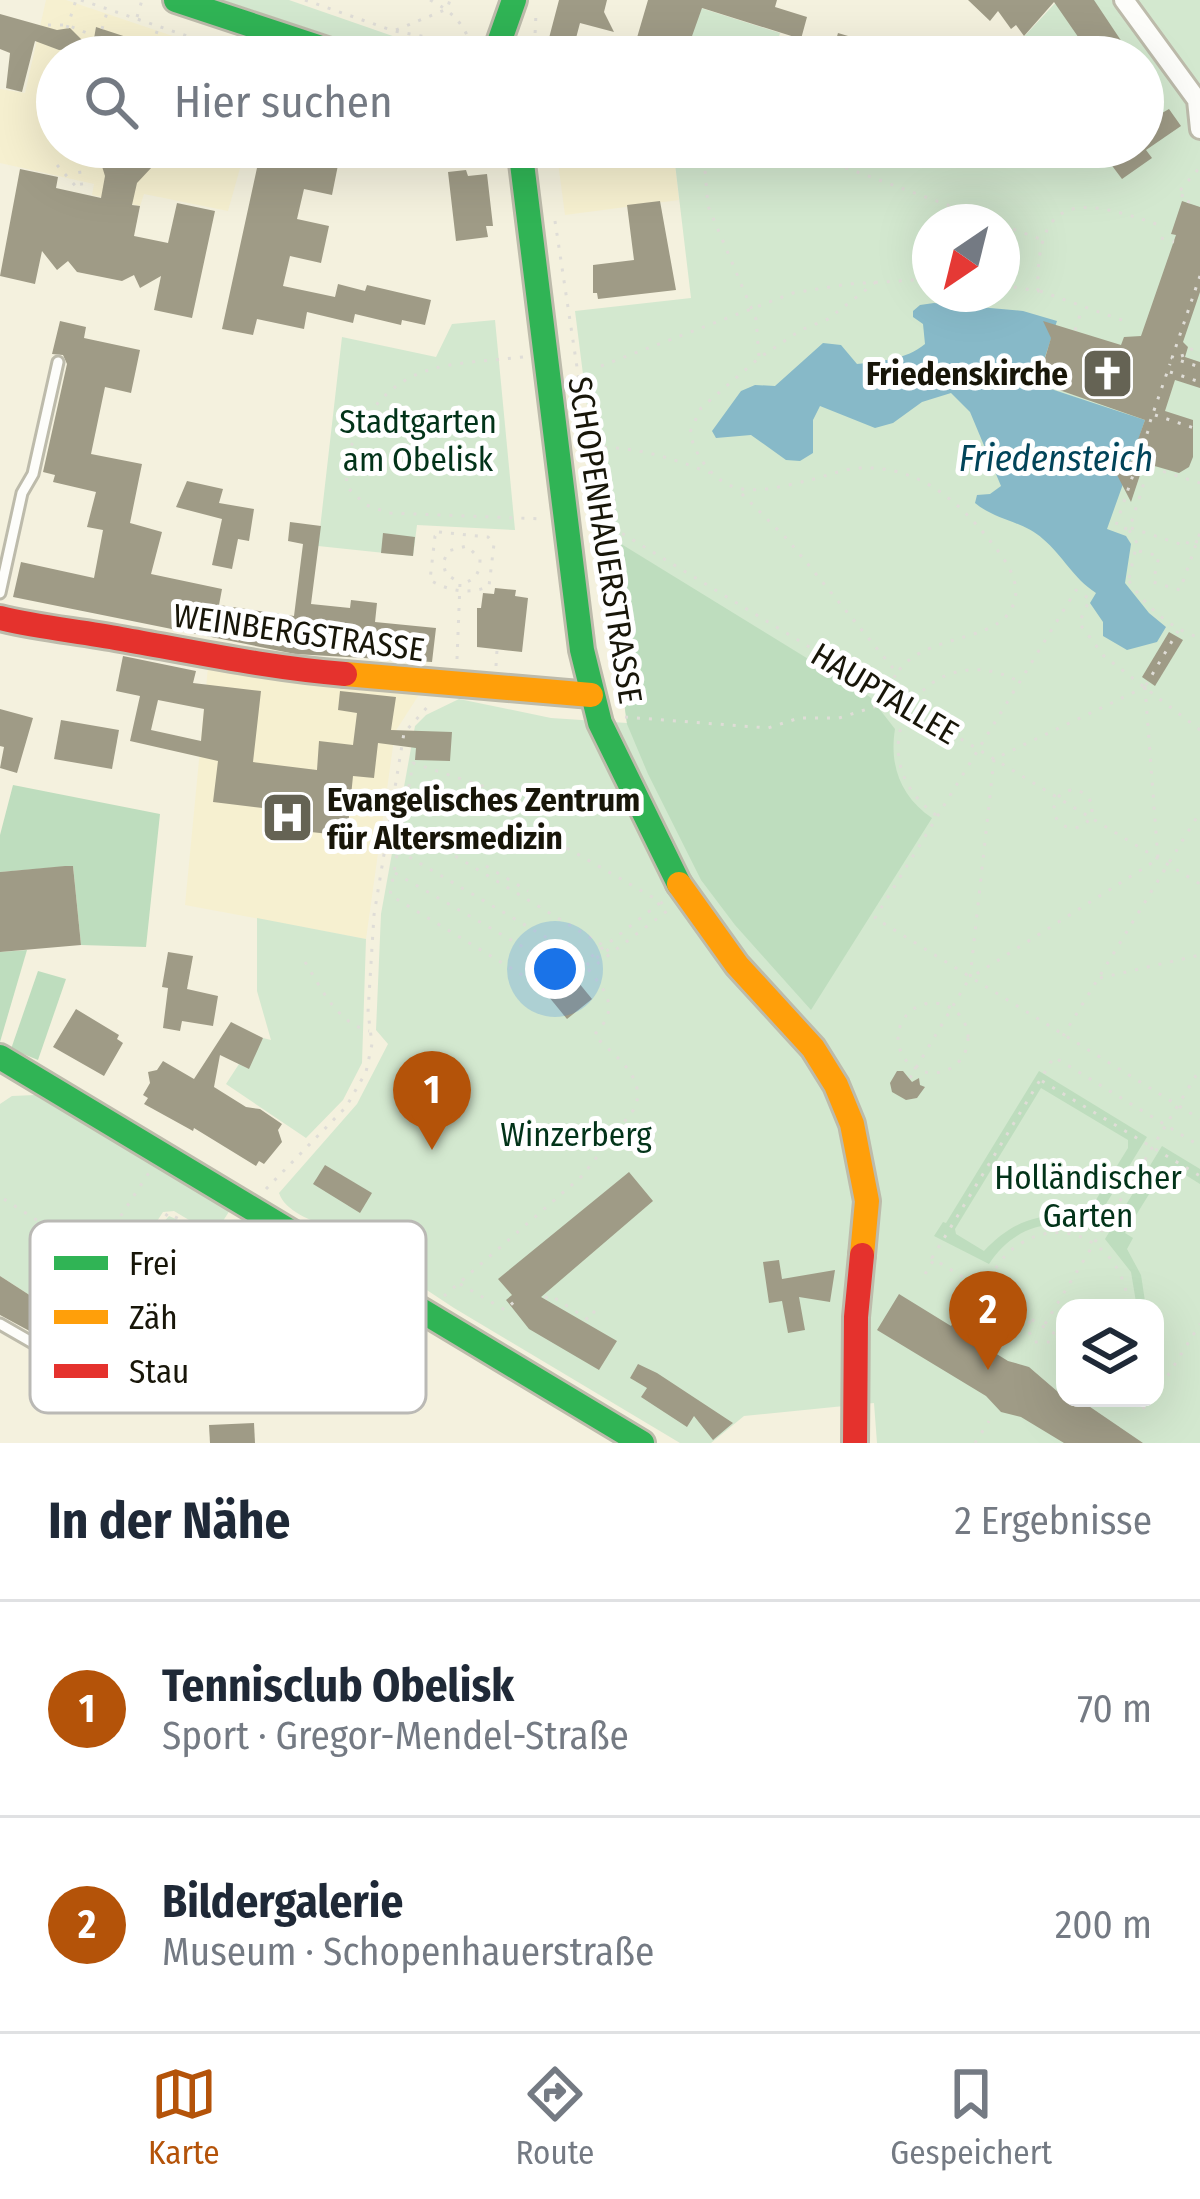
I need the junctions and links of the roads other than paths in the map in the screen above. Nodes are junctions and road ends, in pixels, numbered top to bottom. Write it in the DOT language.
graph roads {
  1 [pos="176,0"];
  2 [pos="1124,0"];
  3 [pos="525,4"];
  4 [pos="285,36"];
  5 [pos="499,36"];
  6 [pos="1150,36"];
  7 [pos="1164,55"];
  8 [pos="1200,129"];
  9 [pos="522,168"];
  10 [pos="58,362"];
  11 [pos="0,593"];
  12 [pos="0,618"];
  13 [pos="591,695"];
  14 [pos="1,1060"];
  15 [pos="276,1221"];
  16 [pos="426,1312"];
  17 [pos="0,1324"];
  18 [pos="30,1341"];
  19 [pos="642,1443"];
  20 [pos="854,1443"];
  1 -- 4 [label="main road"];
  2 -- 6 [label="street"];
  3 -- 5 [label="main road"];
  7 -- 8 [label="street"];
  9 -- 13 [label="main road, SCHOPENHAUERSTRASSE"];
  10 -- 11 [label="lane"];
  12 -- 13 [label="main road, WEINBERGSTRASSE"];
  13 -- 20 [label="main road, SCHOPENHAUERSTRASSE"];
  14 -- 15 [label="main road"];
  16 -- 19 [label="main road"];
  17 -- 18 [label="lane"];
}
